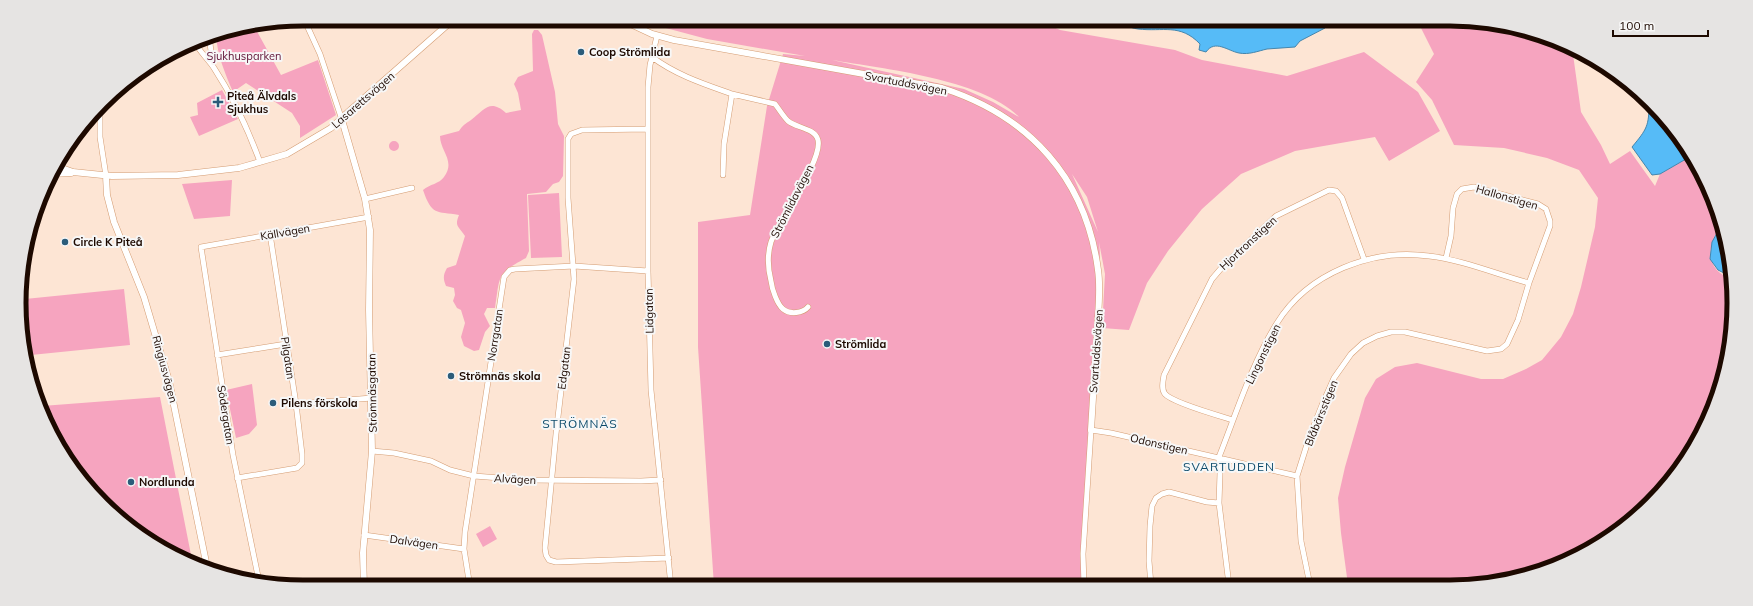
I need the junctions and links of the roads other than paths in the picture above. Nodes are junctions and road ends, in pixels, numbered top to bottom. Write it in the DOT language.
graph roads {
  1 [pos="307,26"];
  2 [pos="446,26"];
  3 [pos="633,26"];
  4 [pos="657,36"];
  5 [pos="210,42"];
  6 [pos="198,47"];
  7 [pos="652,57"];
  8 [pos="214,67"];
  9 [pos="732,94"];
  10 [pos="100,115"];
  11 [pos="342,120"];
  12 [pos="648,129"];
  13 [pos="260,162"];
  14 [pos="61,168"];
  15 [pos="80,173"];
  16 [pos="58,174"];
  17 [pos="723,175"];
  18 [pos="106,176"];
  19 [pos="412,188"];
  20 [pos="365,199"];
  21 [pos="368,217"];
  22 [pos="270,234"];
  23 [pos="201,247"];
  24 [pos="1446,258"];
  25 [pos="1364,259"];
  26 [pos="574,266"];
  27 [pos="648,271"];
  28 [pos="1529,283"];
  29 [pos="808,307"];
  30 [pos="286,344"];
  31 [pos="217,355"];
  32 [pos="372,398"];
  33 [pos="296,404"];
  34 [pos="1233,420"];
  35 [pos="1091,430"];
  36 [pos="372,451"];
  37 [pos="1219,457"];
  38 [pos="474,476"];
  39 [pos="1297,476"];
  40 [pos="237,478"];
  41 [pos="551,480"];
  42 [pos="661,480"];
  43 [pos="1219,503"];
  44 [pos="364,535"];
  45 [pos="464,549"];
  46 [pos="669,558"];
  47 [pos="206,562"];
  48 [pos="258,577"];
  49 [pos="364,580"];
  50 [pos="469,580"];
  51 [pos="671,580"];
  52 [pos="1084,580"];
  53 [pos="1151,580"];
  54 [pos="1228,580"];
  55 [pos="1309,580"];
  1 -- 11 [label="street, Strömnäsgatan"];
  2 -- 11 [label="street, Lasarettsvägen"];
  3 -- 4 [label="street, Svartuddsvägen"];
  4 -- 7 [label="street, Lidgatan"];
  4 -- 35 [label="street, Svartuddsvägen"];
  5 -- 8 [label="street"];
  6 -- 8 [label="street"];
  7 -- 9 [label="street, Strömlidavägen"];
  7 -- 12 [label="street, Lidgatan"];
  8 -- 13 [label="street"];
  9 -- 17 [label="street"];
  9 -- 29 [label="street, Strömlidavägen"];
  10 -- 18 [label="street"];
  11 -- 13 [label="street, Lasarettsvägen"];
  11 -- 20 [label="street, Strömnäsgatan"];
  12 -- 26 [label="street, Edgatan"];
  12 -- 27 [label="street, Lidgatan"];
  13 -- 18 [label="street, Lasarettsvägen"];
  14 -- 15 [label="street, Lasarettsvägen"];
  15 -- 16 [label="street, Lasarettsvägen"];
  15 -- 18 [label="street, Lasarettsvägen"];
  18 -- 47 [label="street, Ringiusvägen"];
  19 -- 20 [label="street"];
  20 -- 21 [label="street, Strömnäsgatan"];
  21 -- 22 [label="street, Källvägen"];
  21 -- 32 [label="street, Strömnäsgatan"];
  22 -- 23 [label="street, Källvägen"];
  22 -- 30 [label="street, Pilgatan"];
  23 -- 31 [label="street, Södergatan"];
  24 -- 25 [label="street, Lingonstigen"];
  24 -- 28 [label="street, Lingonstigen"];
  24 -- 28 [label="street, Hallonstigen"];
  25 -- 34 [label="street, Lingonstigen"];
  25 -- 34 [label="street, Hjortronstigen"];
  26 -- 27 [label="street, Norrgatan"];
  26 -- 38 [label="street, Norrgatan"];
  26 -- 41 [label="street, Edgatan"];
  27 -- 42 [label="street, Lidgatan"];
  28 -- 39 [label="street, Blåbärsstigen"];
  30 -- 31 [label="street"];
  30 -- 33 [label="street, Pilgatan"];
  31 -- 40 [label="street, Södergatan"];
  32 -- 33 [label="street"];
  32 -- 36 [label="street, Strömnäsgatan"];
  33 -- 40 [label="street, Pilgatan"];
  34 -- 37 [label="street, Lingonstigen"];
  35 -- 37 [label="street, Odonstigen"];
  35 -- 52 [label="street, Svartuddsvägen"];
  36 -- 38 [label="street, Alvägen"];
  36 -- 44 [label="street, Strömnäsgatan"];
  37 -- 39 [label="street, Odonstigen"];
  37 -- 43 [label="street, Lingonstigen"];
  38 -- 41 [label="street, Alvägen"];
  38 -- 45 [label="street, Norrgatan"];
  39 -- 55 [label="street, Blåbärsstigen"];
  40 -- 48 [label="street, Södergatan"];
  41 -- 42 [label="street, Alvägen"];
  41 -- 46 [label="street, Edgatan"];
  42 -- 46 [label="street, Lidgatan"];
  43 -- 53 [label="street"];
  43 -- 54 [label="street, Lingonstigen"];
  44 -- 45 [label="street, Dalvägen"];
  44 -- 49 [label="street, Strömnäsgatan"];
  45 -- 50 [label="street, Norrgatan"];
  46 -- 51 [label="street, Lidgatan"];
}
